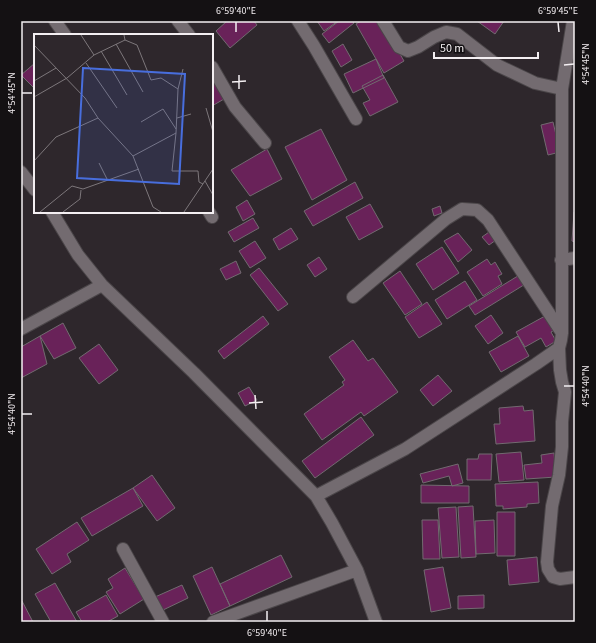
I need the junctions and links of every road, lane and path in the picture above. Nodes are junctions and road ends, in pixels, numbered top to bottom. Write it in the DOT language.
graph roads {
  1 [pos="55,21"];
  2 [pos="178,21"];
  3 [pos="298,21"];
  4 [pos="383,21"];
  5 [pos="573,21"];
  6 [pos="64,34"];
  7 [pos="188,34"];
  8 [pos="213,68"];
  9 [pos="562,89"];
  10 [pos="356,119"];
  11 [pos="265,143"];
  12 [pos="21,172"];
  13 [pos="34,189"];
  14 [pos="53,213"];
  15 [pos="575,258"];
  16 [pos="561,260"];
  17 [pos="102,285"];
  18 [pos="353,296"];
  19 [pos="21,329"];
  20 [pos="562,333"];
  21 [pos="559,348"];
  22 [pos="316,496"];
  23 [pos="123,549"];
  24 [pos="357,570"];
  25 [pos="575,577"];
  26 [pos="164,622"];
  27 [pos="213,622"];
  28 [pos="376,622"];
  1 -- 6 [label="street"];
  2 -- 7 [label="street"];
  3 -- 10 [label="street"];
  4 -- 9 [label="street"];
  5 -- 9 [label="street"];
  8 -- 11 [label="street"];
  9 -- 16 [label="street"];
  12 -- 13 [label="street"];
  14 -- 17 [label="street"];
  15 -- 16 [label="street"];
  16 -- 20 [label="street"];
  17 -- 19 [label="street"];
  17 -- 22 [label="street"];
  18 -- 20 [label="street"];
  20 -- 21 [label="street"];
  21 -- 22 [label="street"];
  21 -- 25 [label="street"];
  22 -- 24 [label="street"];
  23 -- 26 [label="street"];
  24 -- 27 [label="street"];
  24 -- 28 [label="street"];
}
